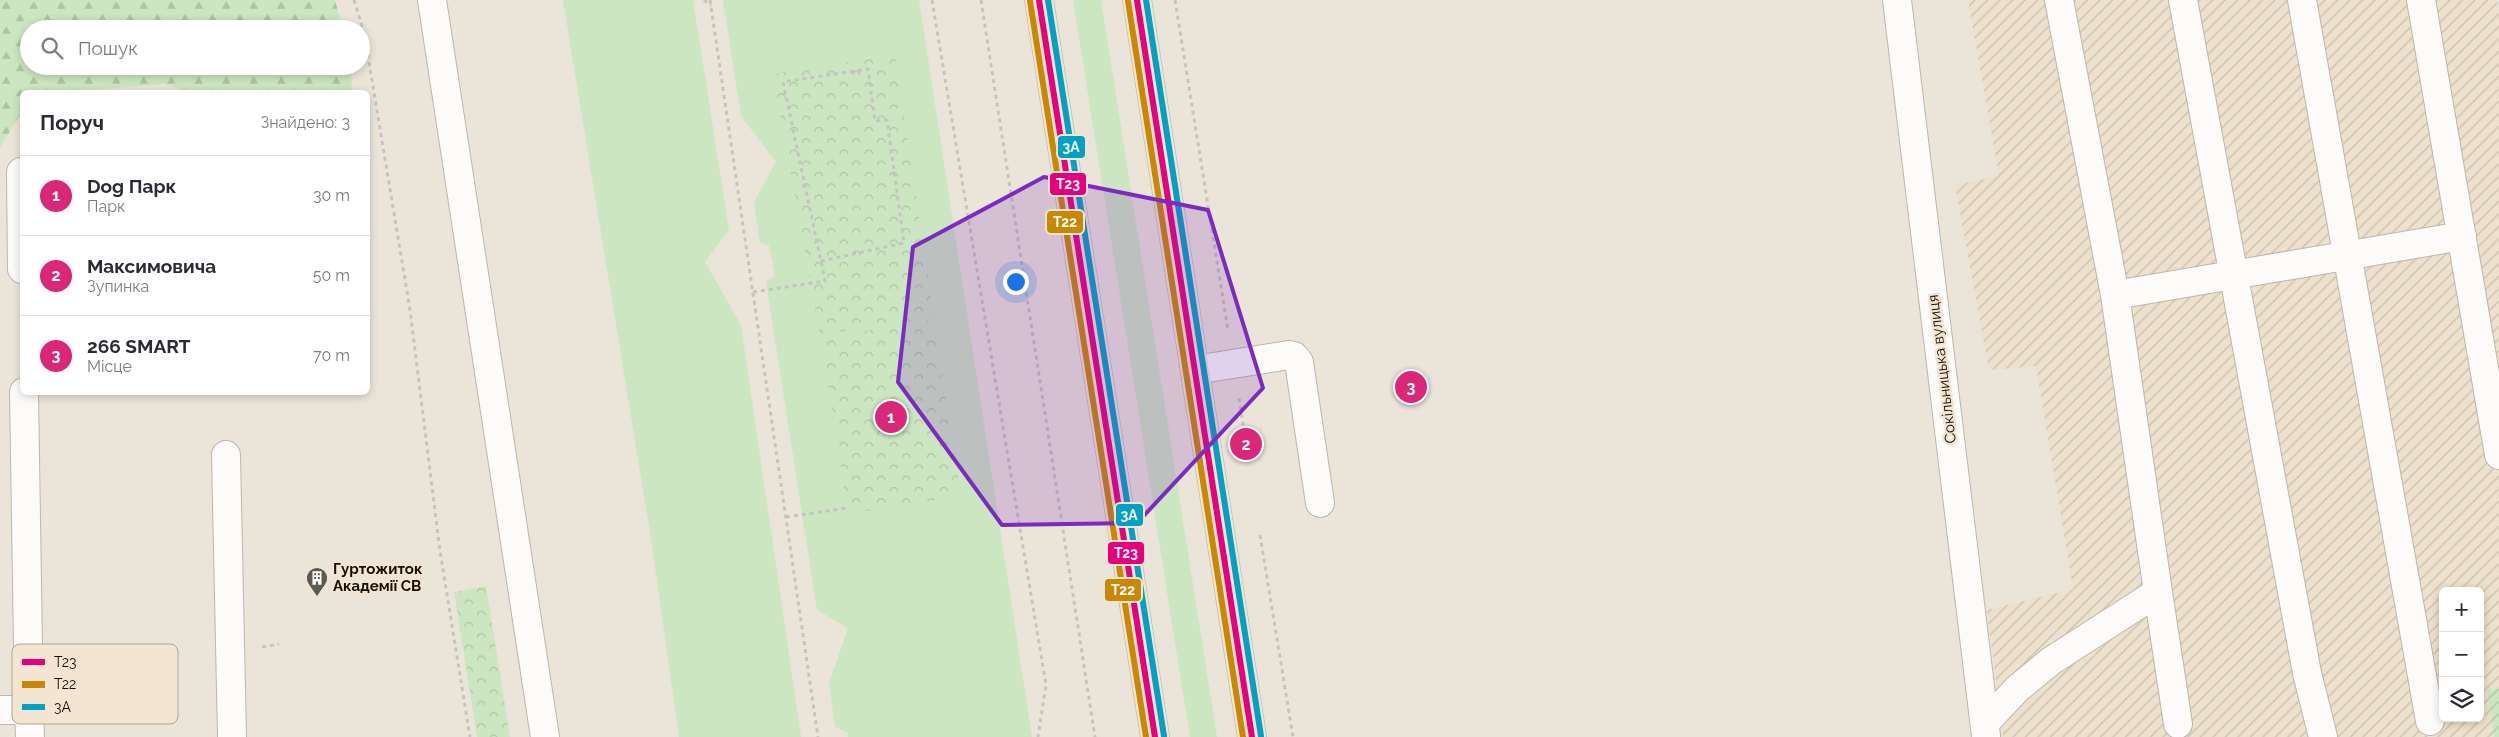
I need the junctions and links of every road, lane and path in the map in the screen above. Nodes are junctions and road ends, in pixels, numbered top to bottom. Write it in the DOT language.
graph roads {
  1 [pos="354,0"];
  2 [pos="432,0"];
  3 [pos="704,0"];
  4 [pos="710,0"];
  5 [pos="932,0"];
  6 [pos="980,0"];
  7 [pos="1039,0"];
  8 [pos="1136,0"];
  9 [pos="1175,0"];
  10 [pos="1897,0"];
  11 [pos="2059,0"];
  12 [pos="2183,0"];
  13 [pos="2302,0"];
  14 [pos="2421,0"];
  15 [pos="711,7"];
  16 [pos="360,20"];
  17 [pos="370,68"];
  18 [pos="2462,236"];
  19 [pos="2347,256"];
  20 [pos="821,261"];
  21 [pos="2235,275"];
  22 [pos="753,292"];
  23 [pos="2115,296"];
  24 [pos="1233,363"];
  25 [pos="1195,370"];
  26 [pos="24,395"];
  27 [pos="1246,444"];
  28 [pos="226,455"];
  29 [pos="2499,455"];
  30 [pos="1320,504"];
  31 [pos="847,508"];
  32 [pos="786,516"];
  33 [pos="1260,535"];
  34 [pos="2158,592"];
  35 [pos="28,644"];
  36 [pos="2430,720"];
  37 [pos="30,724"];
  38 [pos="2178,724"];
  39 [pos="1986,730"];
  40 [pos="1040,732"];
  41 [pos="30,737"];
  42 [pos="232,737"];
  43 [pos="470,737"];
  44 [pos="545,737"];
  45 [pos="818,737"];
  46 [pos="1034,737"];
  47 [pos="1038,737"];
  48 [pos="1095,737"];
  49 [pos="1155,737"];
  50 [pos="1252,737"];
  51 [pos="1293,737"];
  52 [pos="2323,737"];
  1 -- 16 [label="path"];
  2 -- 44 [label="street"];
  3 -- 15 [label="path"];
  4 -- 15 [label="path"];
  5 -- 40 [label="path"];
  6 -- 48 [label="path"];
  7 -- 49 [label="main road"];
  8 -- 25 [label="main road"];
  9 -- 24 [label="path"];
  10 -- 39 [label="street, Сокільницька вулиця"];
  11 -- 23 [label="street"];
  12 -- 21 [label="street"];
  13 -- 19 [label="street"];
  14 -- 18 [label="street"];
  15 -- 22 [label="path"];
  17 -- 43 [label="path"];
  18 -- 19 [label="street"];
  18 -- 29 [label="street"];
  19 -- 21 [label="street"];
  19 -- 36 [label="street"];
  20 -- 20 [label="path"];
  20 -- 22 [label="path"];
  21 -- 23 [label="street"];
  21 -- 52 [label="street"];
  22 -- 32 [label="path"];
  23 -- 34 [label="street"];
  24 -- 25 [label="street"];
  24 -- 27 [label="path"];
  24 -- 30 [label="street"];
  25 -- 50 [label="main road"];
  26 -- 35 [label="street"];
  28 -- 42 [label="street"];
  31 -- 32 [label="path"];
  32 -- 45 [label="path"];
  33 -- 51 [label="path"];
  34 -- 38 [label="street"];
  34 -- 39 [label="street"];
  37 -- 41 [label="street"];
  40 -- 46 [label="path"];
  40 -- 47 [label="path"];
}
